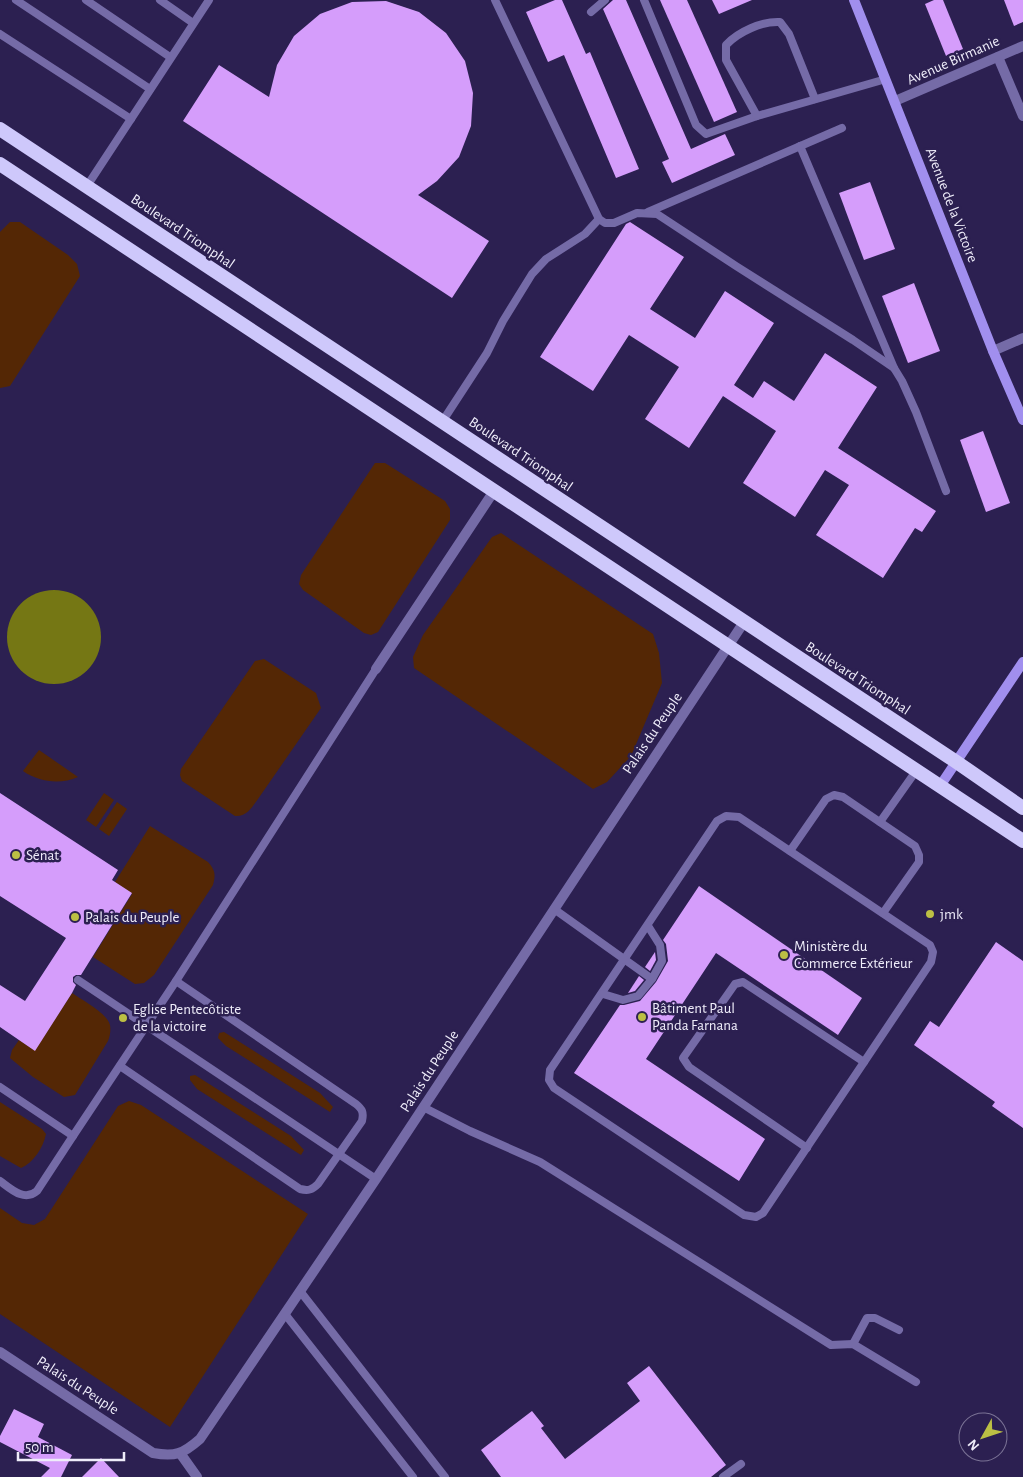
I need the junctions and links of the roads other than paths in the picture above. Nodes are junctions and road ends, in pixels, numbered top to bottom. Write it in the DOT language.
graph roads {
  1 [pos="16,0"];
  2 [pos="86,0"];
  3 [pos="160,0"];
  4 [pos="209,0"];
  5 [pos="495,0"];
  6 [pos="605,0"];
  7 [pos="644,0"];
  8 [pos="854,0"];
  9 [pos="591,12"];
  10 [pos="194,23"];
  11 [pos="0,34"];
  12 [pos="1023,46"];
  13 [pos="170,57"];
  14 [pos="998,57"];
  15 [pos="886,79"];
  16 [pos="150,88"];
  17 [pos="815,99"];
  18 [pos="895,102"];
  19 [pos="757,116"];
  20 [pos="1023,116"];
  21 [pos="131,119"];
  22 [pos="842,128"];
  23 [pos="0,129"];
  24 [pos="800,146"];
  25 [pos="0,164"];
  26 [pos="87,186"];
  27 [pos="648,212"];
  28 [pos="599,219"];
  29 [pos="1023,338"];
  30 [pos="993,351"];
  31 [pos="894,368"];
  32 [pos="1023,420"];
  33 [pos="442,422"];
  34 [pos="494,491"];
  35 [pos="946,491"];
  36 [pos="744,622"];
  37 [pos="728,647"];
  38 [pos="1023,662"];
  39 [pos="376,669"];
  40 [pos="955,761"];
  41 [pos="916,771"];
  42 [pos="940,786"];
  43 [pos="1023,808"];
  44 [pos="880,822"];
  45 [pos="1023,841"];
  46 [pos="790,851"];
  47 [pos="554,909"];
  48 [pos="883,913"];
  49 [pos="648,926"];
  50 [pos="625,960"];
  51 [pos="652,979"];
  52 [pos="78,980"];
  53 [pos="176,981"];
  54 [pos="603,994"];
  55 [pos="146,1026"];
  56 [pos="864,1062"];
  57 [pos="120,1066"];
  58 [pos="0,1087"];
  59 [pos="423,1107"];
  60 [pos="73,1136"];
  61 [pos="807,1148"];
  62 [pos="338,1154"];
  63 [pos="376,1179"];
  64 [pos="0,1181"];
  65 [pos="300,1291"];
  66 [pos="285,1314"];
  67 [pos="899,1330"];
  68 [pos="853,1344"];
  69 [pos="0,1352"];
  70 [pos="916,1382"];
  71 [pos="180,1453"];
  72 [pos="741,1464"];
  73 [pos="197,1477"];
  74 [pos="413,1477"];
  75 [pos="445,1477"];
  76 [pos="723,1477"];
  1 -- 16 [label="lane"];
  2 -- 13 [label="lane"];
  3 -- 10 [label="lane"];
  4 -- 10 [label="lane"];
  5 -- 28 [label="lane"];
  6 -- 9 [label="lane"];
  7 -- 19 [label="lane"];
  8 -- 15 [label="main road, Avenue de la Victoire"];
  10 -- 13 [label="lane"];
  11 -- 21 [label="lane"];
  12 -- 14 [label="street, Avenue Birmanie"];
  13 -- 16 [label="lane"];
  14 -- 18 [label="street, Avenue Birmanie"];
  14 -- 20 [label="street"];
  15 -- 17 [label="lane"];
  15 -- 18 [label="main road, Avenue de la Victoire"];
  16 -- 21 [label="lane"];
  17 -- 19 [label="lane"];
  17 -- 19 [label="lane"];
  18 -- 30 [label="main road, Avenue de la Victoire"];
  21 -- 26 [label="lane"];
  22 -- 24 [label="lane"];
  23 -- 26 [label="highway, Boulevard Triomphal"];
  24 -- 27 [label="lane"];
  24 -- 31 [label="lane"];
  25 -- 34 [label="highway"];
  26 -- 33 [label="highway, Boulevard Triomphal"];
  27 -- 28 [label="lane"];
  27 -- 31 [label="lane"];
  28 -- 33 [label="lane"];
  29 -- 30 [label="street"];
  30 -- 32 [label="main road, Avenue de la Victoire"];
  31 -- 35 [label="lane"];
  33 -- 36 [label="highway, Boulevard Triomphal"];
  34 -- 37 [label="highway"];
  34 -- 39 [label="street"];
  36 -- 37 [label="street, Palais du Peuple"];
  36 -- 40 [label="highway, Boulevard Triomphal"];
  37 -- 41 [label="highway"];
  37 -- 47 [label="street, Palais du Peuple"];
  38 -- 40 [label="main road"];
  39 -- 53 [label="lane"];
  40 -- 42 [label="main road"];
  40 -- 43 [label="highway, Boulevard Triomphal"];
  41 -- 42 [label="highway"];
  41 -- 44 [label="lane"];
  42 -- 45 [label="highway"];
  44 -- 46 [label="lane"];
  44 -- 48 [label="lane"];
  46 -- 48 [label="lane"];
  46 -- 49 [label="lane"];
  47 -- 50 [label="lane"];
  47 -- 59 [label="street, Palais du Peuple"];
  48 -- 56 [label="lane"];
  49 -- 50 [label="lane"];
  49 -- 51 [label="lane"];
  50 -- 51 [label="lane"];
  50 -- 54 [label="lane"];
  51 -- 54 [label="lane"];
  52 -- 55 [label="lane"];
  53 -- 55 [label="lane"];
  53 -- 62 [label="lane"];
  54 -- 61 [label="lane"];
  55 -- 57 [label="lane"];
  55 -- 62 [label="lane"];
  56 -- 61 [label="lane"];
  56 -- 61 [label="lane"];
  57 -- 60 [label="lane"];
  57 -- 62 [label="lane"];
  58 -- 60 [label="lane"];
  59 -- 63 [label="street, Palais du Peuple"];
  59 -- 68 [label="lane"];
  60 -- 64 [label="lane"];
  62 -- 63 [label="lane"];
  63 -- 65 [label="street, Palais du Peuple"];
  65 -- 66 [label="street, Palais du Peuple"];
  65 -- 75 [label="lane"];
  66 -- 71 [label="street, Palais du Peuple"];
  66 -- 74 [label="lane"];
  67 -- 68 [label="lane"];
  68 -- 70 [label="lane"];
  69 -- 71 [label="street, Palais du Peuple"];
  71 -- 73 [label="street"];
  72 -- 76 [label="lane"];
}
